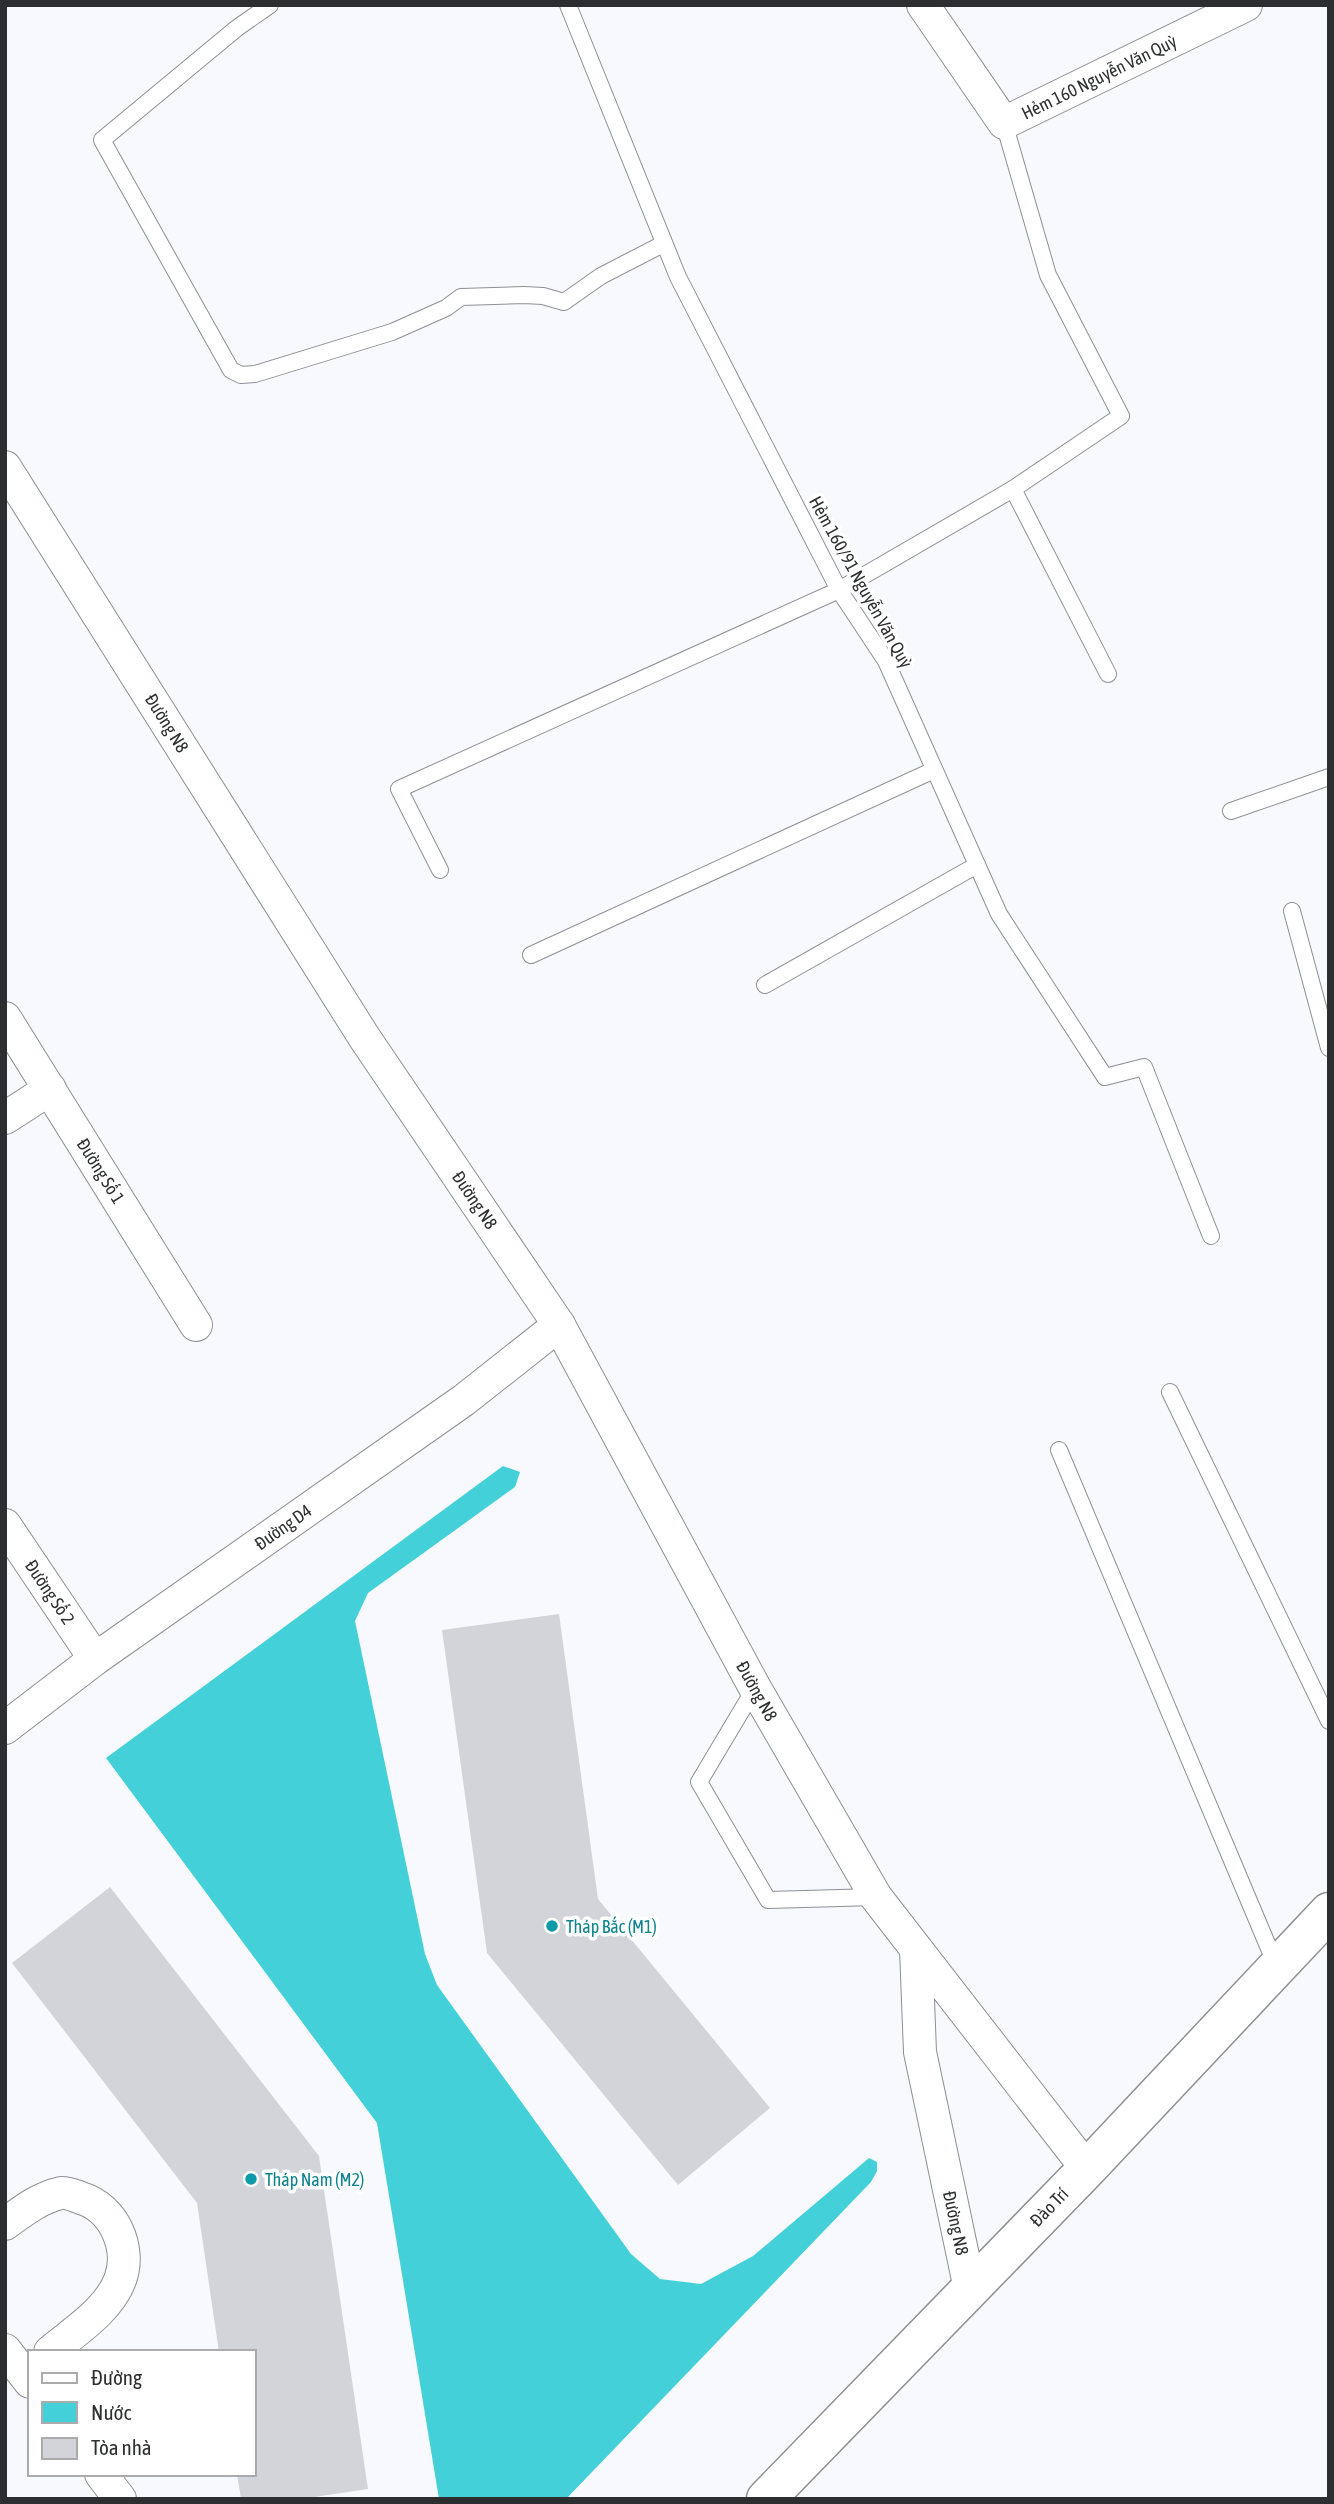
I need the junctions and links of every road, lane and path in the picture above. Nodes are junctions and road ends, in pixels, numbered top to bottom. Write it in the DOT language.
graph roads {
  1 [pos="270,5"];
  2 [pos="568,5"];
  3 [pos="923,5"];
  4 [pos="1246,5"];
  5 [pos="1004,123"];
  6 [pos="663,244"];
  7 [pos="5,467"];
  8 [pos="1013,489"];
  9 [pos="839,590"];
  10 [pos="1108,674"];
  11 [pos="934,769"];
  12 [pos="1329,777"];
  13 [pos="1231,811"];
  14 [pos="977,865"];
  15 [pos="440,870"];
  16 [pos="1292,911"];
  17 [pos="531,955"];
  18 [pos="765,985"];
  19 [pos="5,1018"];
  20 [pos="1329,1048"];
  21 [pos="50,1089"];
  22 [pos="5,1118"];
  23 [pos="1211,1236"];
  24 [pos="196,1325"];
  25 [pos="559,1325"];
  26 [pos="1170,1392"];
  27 [pos="1059,1450"];
  28 [pos="5,1524"];
  29 [pos="95,1659"];
  30 [pos="755,1688"];
  31 [pos="1329,1721"];
  32 [pos="5,1728"];
  33 [pos="877,1897"];
  34 [pos="1329,1912"];
  35 [pos="916,1949"];
  36 [pos="1276,1965"];
  37 [pos="1087,2169"];
  38 [pos="5,2224"];
  39 [pos="970,2289"];
  40 [pos="52,2350"];
  41 [pos="103,2476"];
  42 [pos="120,2499"];
  43 [pos="766,2499"];
  1 -- 6 [label="lane"];
  2 -- 6 [label="lane, Hẻm 160/91 Nguyễn Văn Quỳ"];
  3 -- 5 [label="street, Hẻm 160 Nguyễn Văn Quỳ"];
  4 -- 5 [label="street, Hẻm 160 Nguyễn Văn Quỳ"];
  5 -- 8 [label="lane"];
  6 -- 9 [label="lane, Hẻm 160/91 Nguyễn Văn Quỳ"];
  7 -- 25 [label="street, Đường N8"];
  8 -- 9 [label="lane"];
  8 -- 10 [label="lane"];
  9 -- 11 [label="lane, Hẻm 160/91 Nguyễn Văn Quỳ"];
  9 -- 15 [label="lane"];
  11 -- 14 [label="lane, Hẻm 160/91 Nguyễn Văn Quỳ"];
  11 -- 17 [label="lane"];
  12 -- 13 [label="lane"];
  14 -- 18 [label="lane"];
  14 -- 23 [label="lane, Hẻm 160/91 Nguyễn Văn Quỳ"];
  16 -- 20 [label="lane"];
  19 -- 21 [label="street, Đường Số 1"];
  21 -- 22 [label="street"];
  21 -- 24 [label="street, Đường Số 1"];
  25 -- 29 [label="street, Đường D4"];
  25 -- 30 [label="street, Đường N8"];
  26 -- 31 [label="lane"];
  27 -- 36 [label="lane"];
  28 -- 29 [label="street, Đường Số 2"];
  29 -- 32 [label="street, Đường D4"];
  30 -- 33 [label="street, Đường N8"];
  30 -- 33 [label="lane"];
  33 -- 35 [label="street, Đường N8"];
  34 -- 36 [label="street, Đào Trí"];
  35 -- 37 [label="street, Đường N8"];
  35 -- 39 [label="street, Đường N8"];
  36 -- 37 [label="street, Đào Trí"];
  37 -- 39 [label="street, Đào Trí"];
  38 -- 40 [label="street"];
  39 -- 43 [label="street, Đào Trí"];
  41 -- 42 [label="street"];
}
